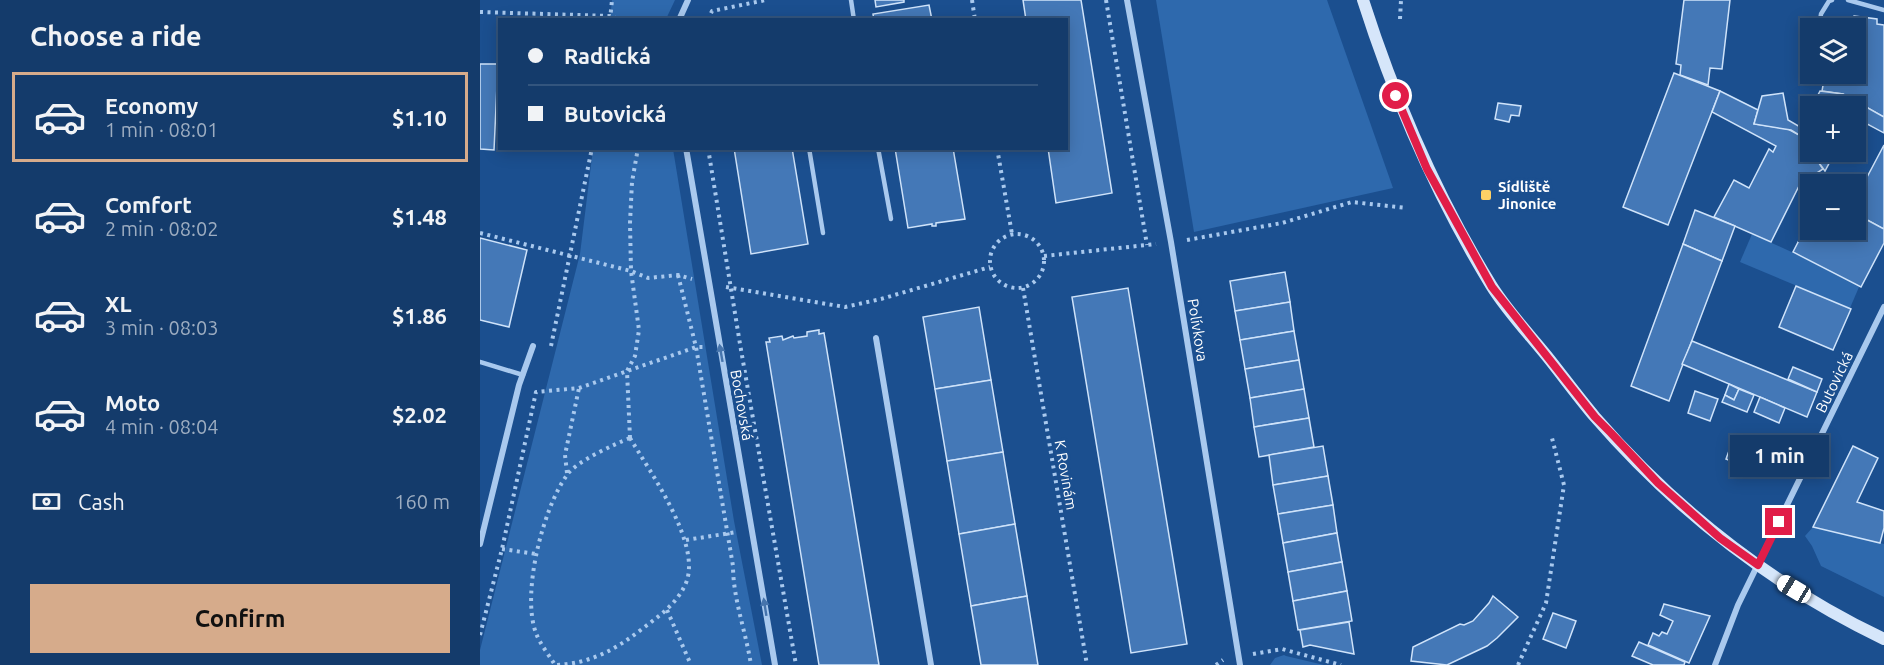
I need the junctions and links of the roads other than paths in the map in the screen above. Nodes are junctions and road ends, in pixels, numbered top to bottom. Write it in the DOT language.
graph roads {
  1 [pos="688,0"];
  2 [pos="851,0"];
  3 [pos="1127,0"];
  4 [pos="1363,0"];
  5 [pos="1830,0"];
  6 [pos="1848,0"];
  7 [pos="1884,10"];
  8 [pos="680,18"];
  9 [pos="854,18"];
  10 [pos="1820,18"];
  11 [pos="686,150"];
  12 [pos="809,150"];
  13 [pos="878,150"];
  14 [pos="891,219"];
  15 [pos="823,233"];
  16 [pos="1884,307"];
  17 [pos="876,338"];
  18 [pos="533,346"];
  19 [pos="480,362"];
  20 [pos="523,375"];
  21 [pos="480,544"];
  22 [pos="1758,565"];
  23 [pos="1884,639"];
  24 [pos="775,665"];
  25 [pos="931,665"];
  26 [pos="1239,665"];
  27 [pos="1715,665"];
  1 -- 8 [label="street"];
  2 -- 9 [label="lane"];
  3 -- 26 [label="street, Polívkova"];
  4 -- 22 [label="main road"];
  5 -- 10 [label="lane"];
  6 -- 7 [label="lane"];
  24 -- 11 [label="street, Bochovská, one-way"];
  12 -- 15 [label="lane"];
  13 -- 14 [label="lane"];
  16 -- 22 [label="street, Butovická"];
  17 -- 25 [label="street"];
  18 -- 20 [label="street"];
  19 -- 20 [label="lane"];
  20 -- 21 [label="street"];
  22 -- 23 [label="main road"];
  22 -- 27 [label="street, Butovická"];
}
